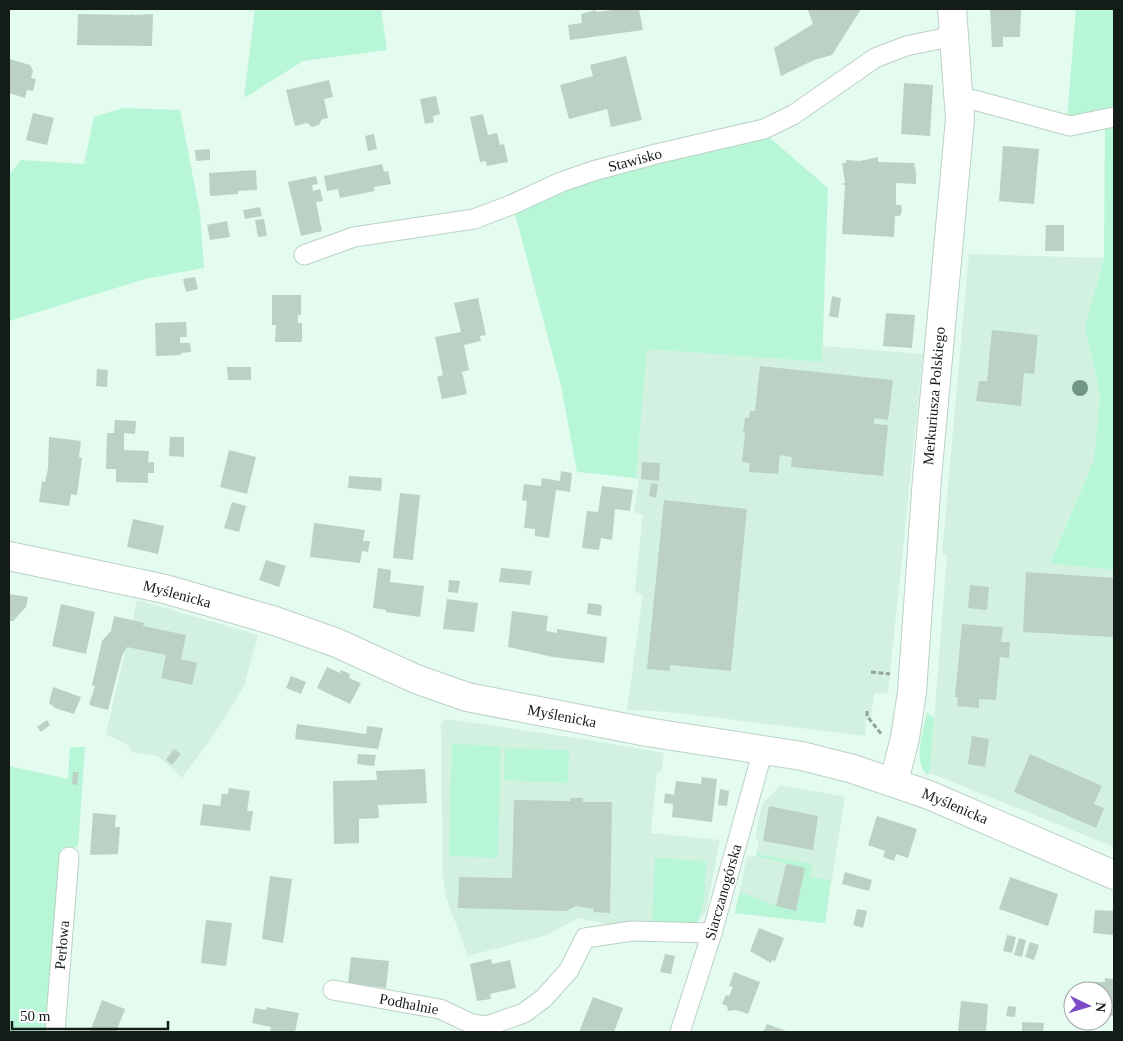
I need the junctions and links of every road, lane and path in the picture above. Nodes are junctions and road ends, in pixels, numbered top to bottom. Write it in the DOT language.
graph roads {
  1 [pos="952,9"];
  2 [pos="954,36"];
  3 [pos="958,98"];
  4 [pos="1114,117"];
  5 [pos="304,255"];
  6 [pos="9,556"];
  7 [pos="871,672"];
  8 [pos="886,674"];
  9 [pos="867,711"];
  10 [pos="885,739"];
  11 [pos="763,750"];
  12 [pos="894,781"];
  13 [pos="69,857"];
  14 [pos="1114,874"];
  15 [pos="712,934"];
  16 [pos="333,990"];
  17 [pos="55,1032"];
  18 [pos="680,1032"];
  1 -- 2 [label="street, Merkuriusza Polskiego"];
  2 -- 3 [label="street, Merkuriusza Polskiego"];
  2 -- 5 [label="street, Stawisko"];
  3 -- 4 [label="street"];
  3 -- 12 [label="street, Merkuriusza Polskiego"];
  6 -- 11 [label="street, Myślenicka"];
  7 -- 8 [label="path"];
  9 -- 10 [label="path"];
  11 -- 12 [label="street, Myślenicka"];
  11 -- 15 [label="street, Siarczanogórska"];
  12 -- 14 [label="street, Myślenicka"];
  13 -- 17 [label="street, Perłowa"];
  15 -- 16 [label="street, Podhalnie"];
  15 -- 18 [label="street, Siarczanogórska"];
}
